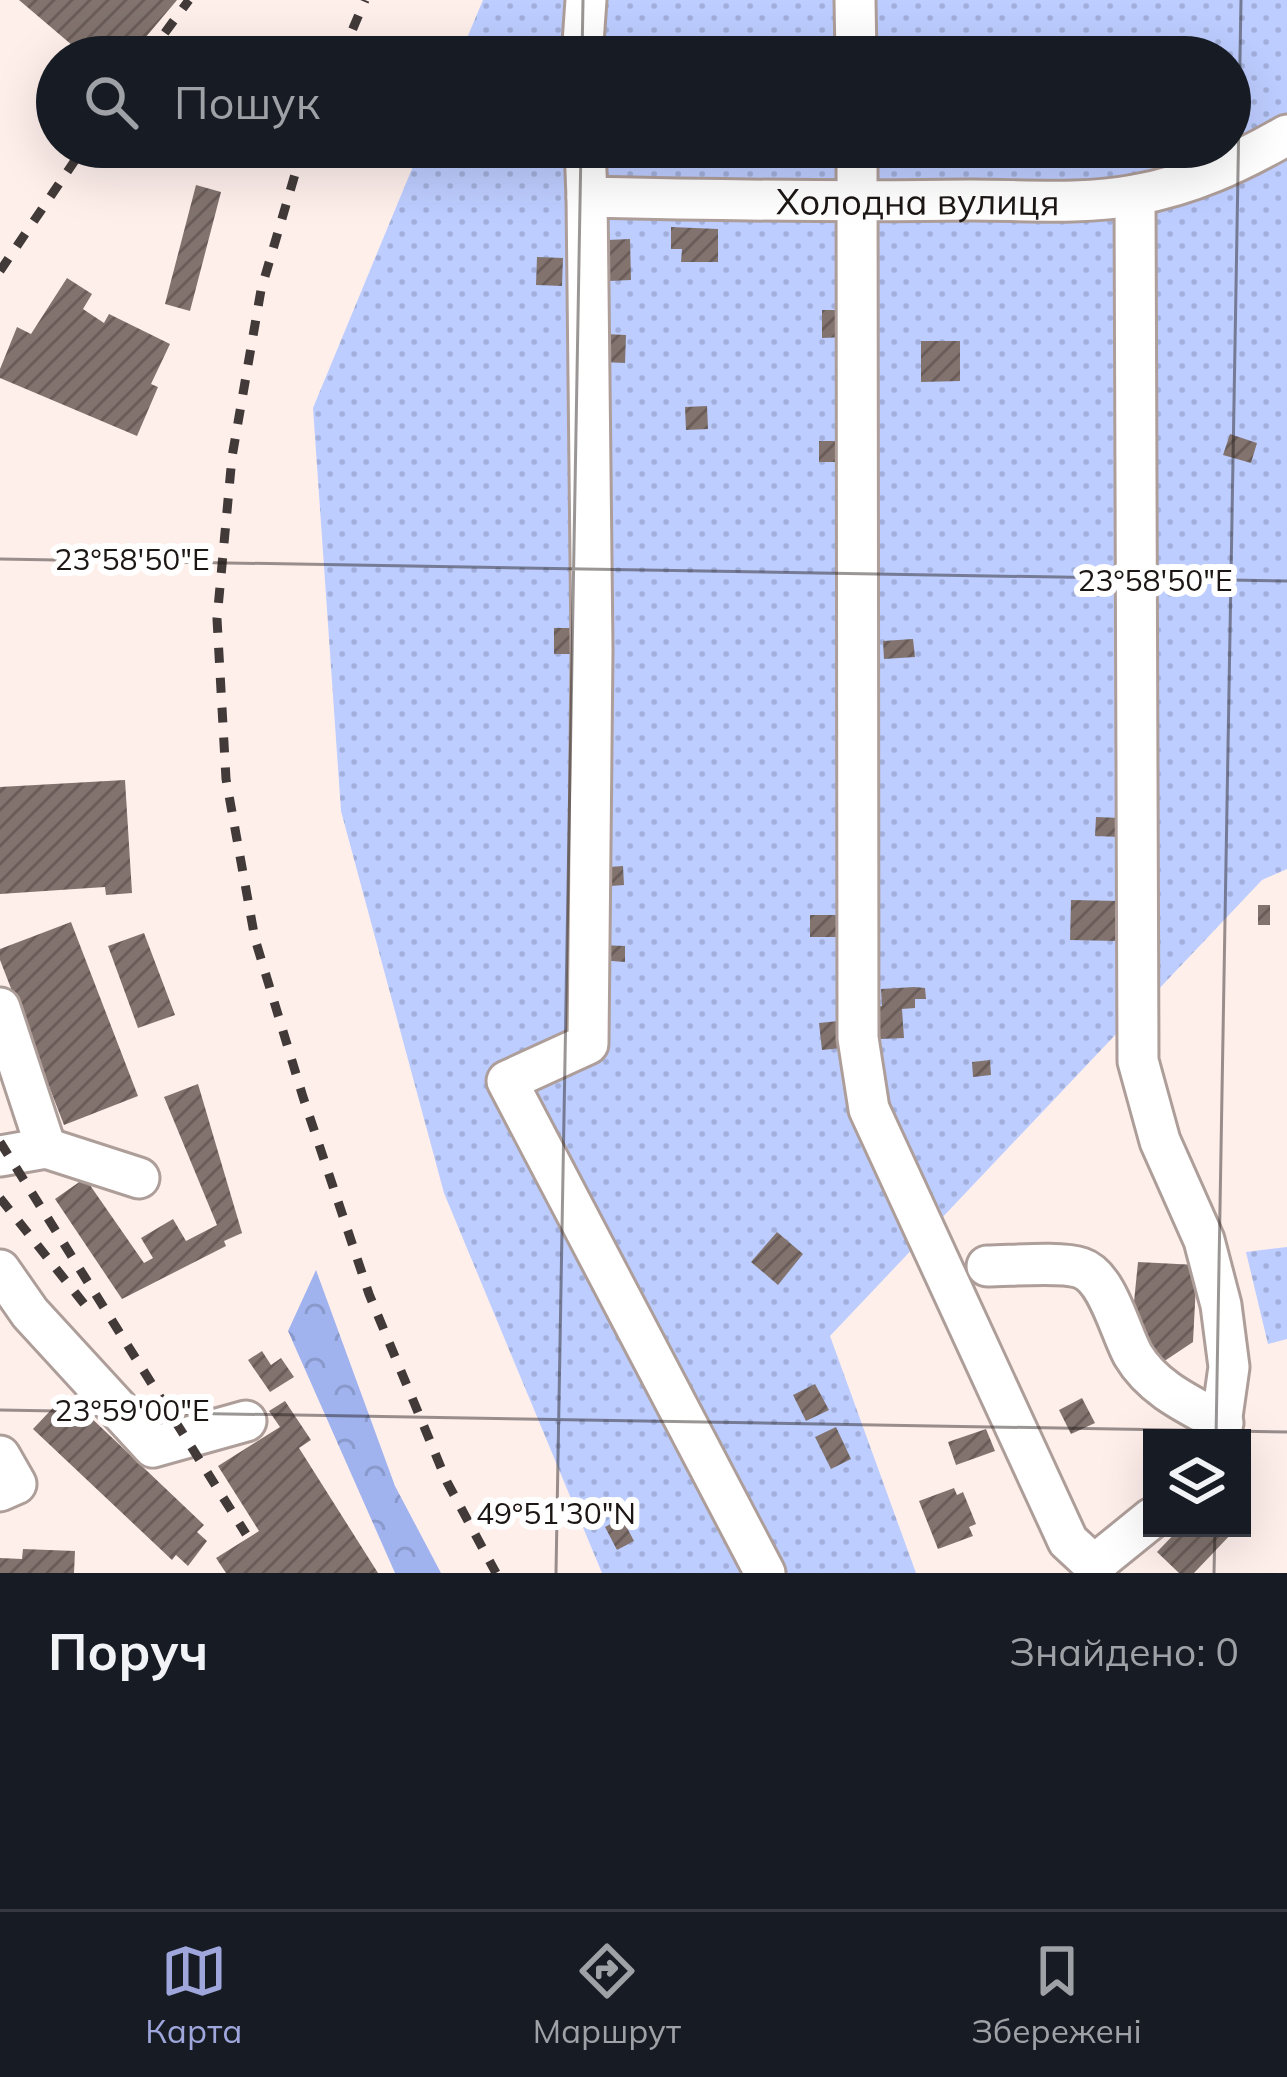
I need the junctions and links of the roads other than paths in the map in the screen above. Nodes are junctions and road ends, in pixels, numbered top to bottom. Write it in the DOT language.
graph roads {
  1 [pos="586,0"];
  2 [pos="855,0"];
  3 [pos="583,36"];
  4 [pos="856,36"];
  5 [pos="1287,135"];
  6 [pos="1251,156"];
  7 [pos="586,168"];
  8 [pos="857,168"];
  9 [pos="1226,168"];
  10 [pos="1135,195"];
  11 [pos="587,197"];
  12 [pos="858,202"];
  13 [pos="0,1008"];
  14 [pos="46,1148"];
  15 [pos="0,1156"];
  16 [pos="140,1178"];
  17 [pos="987,1266"];
  18 [pos="0,1270"];
  19 [pos="246,1421"];
  20 [pos="1218,1429"];
  21 [pos="1221,1429"];
  22 [pos="0,1456"];
  23 [pos="0,1491"];
  24 [pos="1143,1525"];
  25 [pos="1095,1569"];
  26 [pos="765,1573"];
  1 -- 3 [label="street"];
  2 -- 4 [label="street"];
  5 -- 6 [label="street, Холодна вулиця"];
  7 -- 11 [label="street"];
  8 -- 12 [label="street"];
  9 -- 10 [label="street, Холодна вулиця"];
  10 -- 12 [label="street, Холодна вулиця"];
  10 -- 21 [label="street"];
  11 -- 12 [label="street, Холодна вулиця"];
  11 -- 26 [label="street"];
  12 -- 25 [label="street"];
  13 -- 14 [label="street"];
  14 -- 15 [label="street"];
  14 -- 16 [label="street"];
  17 -- 20 [label="street"];
  18 -- 19 [label="street"];
  22 -- 23 [label="street"];
  24 -- 25 [label="street"];
}
